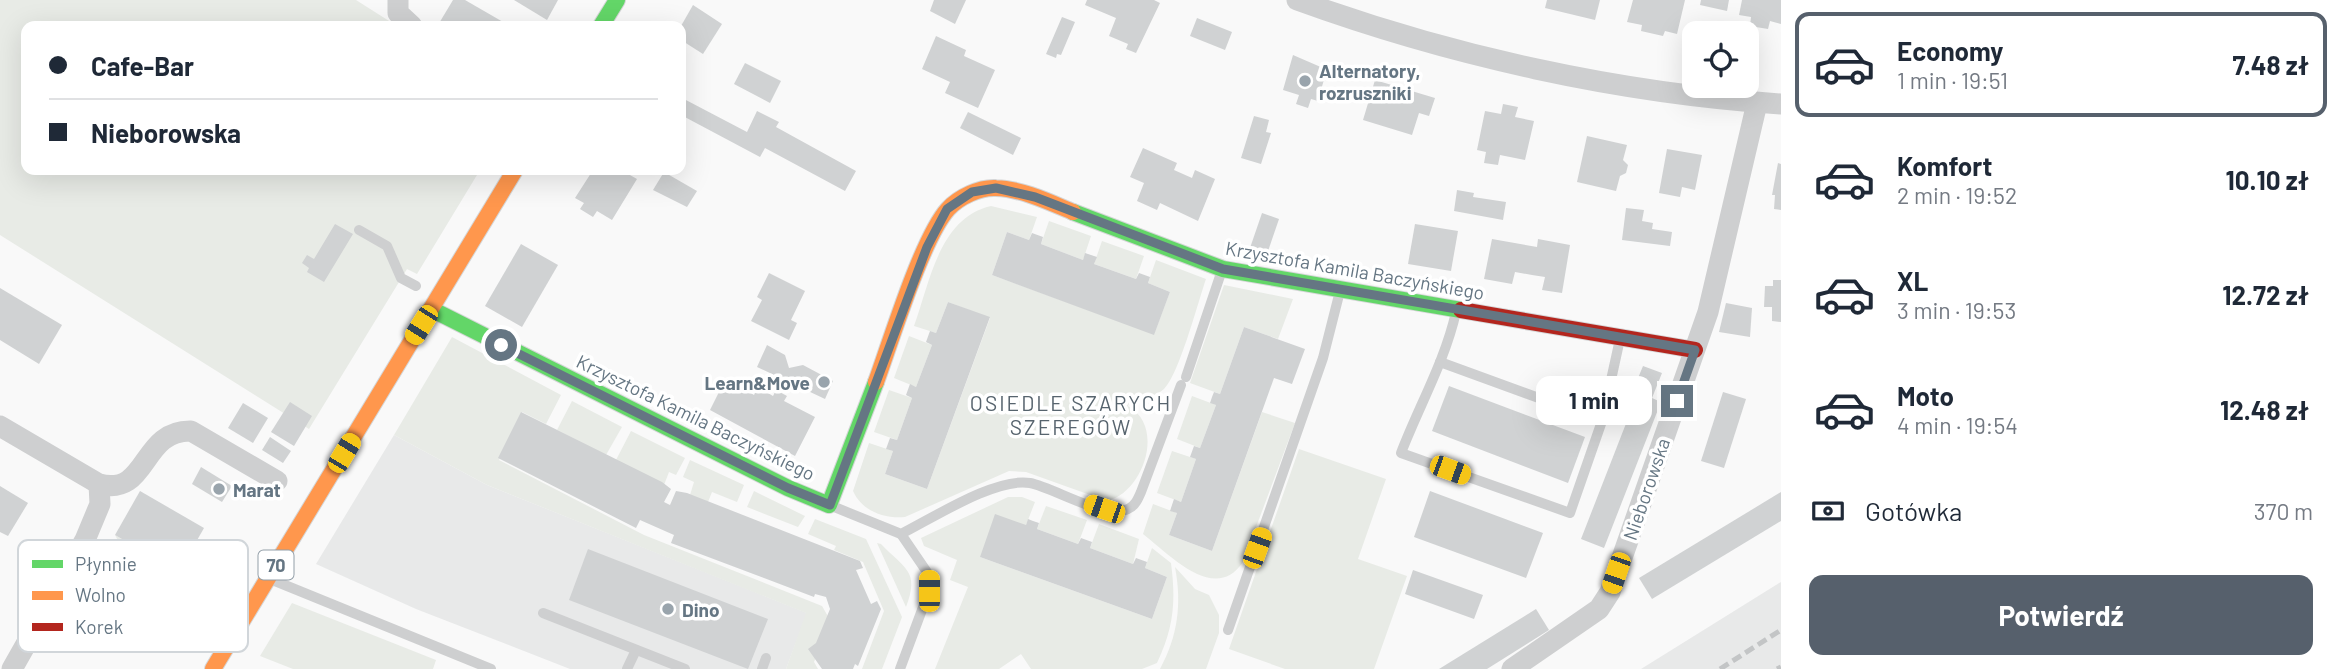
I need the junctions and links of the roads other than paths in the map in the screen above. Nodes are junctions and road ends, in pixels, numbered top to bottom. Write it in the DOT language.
graph roads {
  1 [pos="398,0"];
  2 [pos="617,0"];
  3 [pos="1297,0"];
  4 [pos="407,21"];
  5 [pos="604,21"];
  6 [pos="1757,103"];
  7 [pos="1781,104"];
  8 [pos="512,175"];
  9 [pos="359,230"];
  10 [pos="1223,269"];
  11 [pos="416,286"];
  12 [pos="1341,289"];
  13 [pos="431,309"];
  14 [pos="1456,309"];
  15 [pos="1620,339"];
  16 [pos="1695,350"];
  17 [pos="1440,362"];
  18 [pos="1602,421"];
  19 [pos="0,426"];
  20 [pos="277,481"];
  21 [pos="99,484"];
  22 [pos="830,505"];
  23 [pos="901,534"];
  24 [pos="85,540"];
  25 [pos="268,578"];
  26 [pos="248,611"];
  27 [pos="543,613"];
  28 [pos="1228,630"];
  29 [pos="636,650"];
  30 [pos="22,652"];
  31 [pos="223,652"];
  32 [pos="12,669"];
  33 [pos="213,669"];
  34 [pos="491,669"];
  35 [pos="628,669"];
  36 [pos="685,669"];
  37 [pos="900,669"];
  38 [pos="1511,669"];
  1 -- 4 [label="street"];
  2 -- 5 [label="street"];
  3 -- 6 [label="street"];
  6 -- 7 [label="street"];
  6 -- 16 [label="street, Nieborowska"];
  8 -- 13 [label="street, 70"];
  9 -- 11 [label="lane"];
  10 -- 12 [label="street, Krzysztofa Kamila Baczyńskiego"];
  10 -- 22 [label="street, Krzysztofa Kamila Baczyńskiego"];
  10 -- 23 [label="lane"];
  12 -- 14 [label="street, Krzysztofa Kamila Baczyńskiego"];
  12 -- 28 [label="lane"];
  13 -- 22 [label="street, Krzysztofa Kamila Baczyńskiego"];
  13 -- 25 [label="street, 70"];
  14 -- 15 [label="street, Krzysztofa Kamila Baczyńskiego"];
  14 -- 17 [label="lane"];
  15 -- 16 [label="street, Krzysztofa Kamila Baczyńskiego"];
  15 -- 18 [label="lane"];
  16 -- 38 [label="street, Nieborowska"];
  17 -- 18 [label="lane"];
  17 -- 18 [label="lane"];
  19 -- 21 [label="street"];
  20 -- 21 [label="street"];
  21 -- 24 [label="street"];
  22 -- 23 [label="lane"];
  23 -- 37 [label="lane"];
  25 -- 26 [label="street, 70"];
  25 -- 34 [label="lane"];
  27 -- 29 [label="lane"];
  29 -- 35 [label="lane"];
  29 -- 36 [label="lane"];
  30 -- 32 [label="street"];
  31 -- 33 [label="street, 70"];
}
